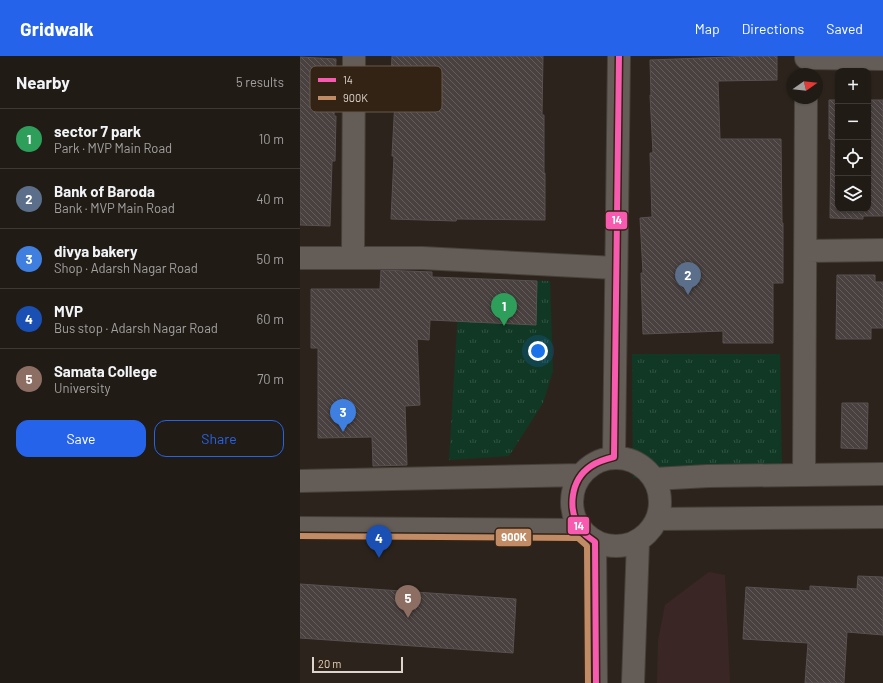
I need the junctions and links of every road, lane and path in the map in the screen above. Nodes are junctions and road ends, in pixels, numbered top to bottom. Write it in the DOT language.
graph roads {
  1 [pos="354,56"];
  2 [pos="619,56"];
  3 [pos="883,59"];
  4 [pos="806,63"];
  5 [pos="354,66"];
  6 [pos="806,104"];
  7 [pos="354,112"];
  8 [pos="883,250"];
  9 [pos="806,251"];
  10 [pos="300,258"];
  11 [pos="353,258"];
  12 [pos="616,268"];
  13 [pos="614,457"];
  14 [pos="883,474"];
  15 [pos="580,475"];
  16 [pos="804,475"];
  17 [pos="654,479"];
  18 [pos="300,481"];
  19 [pos="883,517"];
  20 [pos="658,519"];
  21 [pos="300,528"];
  22 [pos="588,536"];
  23 [pos="638,542"];
  24 [pos="596,683"];
  25 [pos="633,683"];
  1 -- 5 [label="street"];
  2 -- 12 [label="street"];
  3 -- 4 [label="street"];
  6 -- 9 [label="street"];
  7 -- 11 [label="street"];
  8 -- 9 [label="street"];
  9 -- 16 [label="street"];
  10 -- 11 [label="street"];
  11 -- 12 [label="street"];
  12 -- 13 [label="street"];
  13 -- 15 [label="street"];
  13 -- 17 [label="street"];
  14 -- 16 [label="street"];
  15 -- 18 [label="street"];
  15 -- 22 [label="street"];
  16 -- 17 [label="street"];
  17 -- 20 [label="street"];
  19 -- 20 [label="street"];
  20 -- 23 [label="street"];
  21 -- 22 [label="street"];
  22 -- 23 [label="street"];
  22 -- 24 [label="street"];
  23 -- 25 [label="street"];
}
